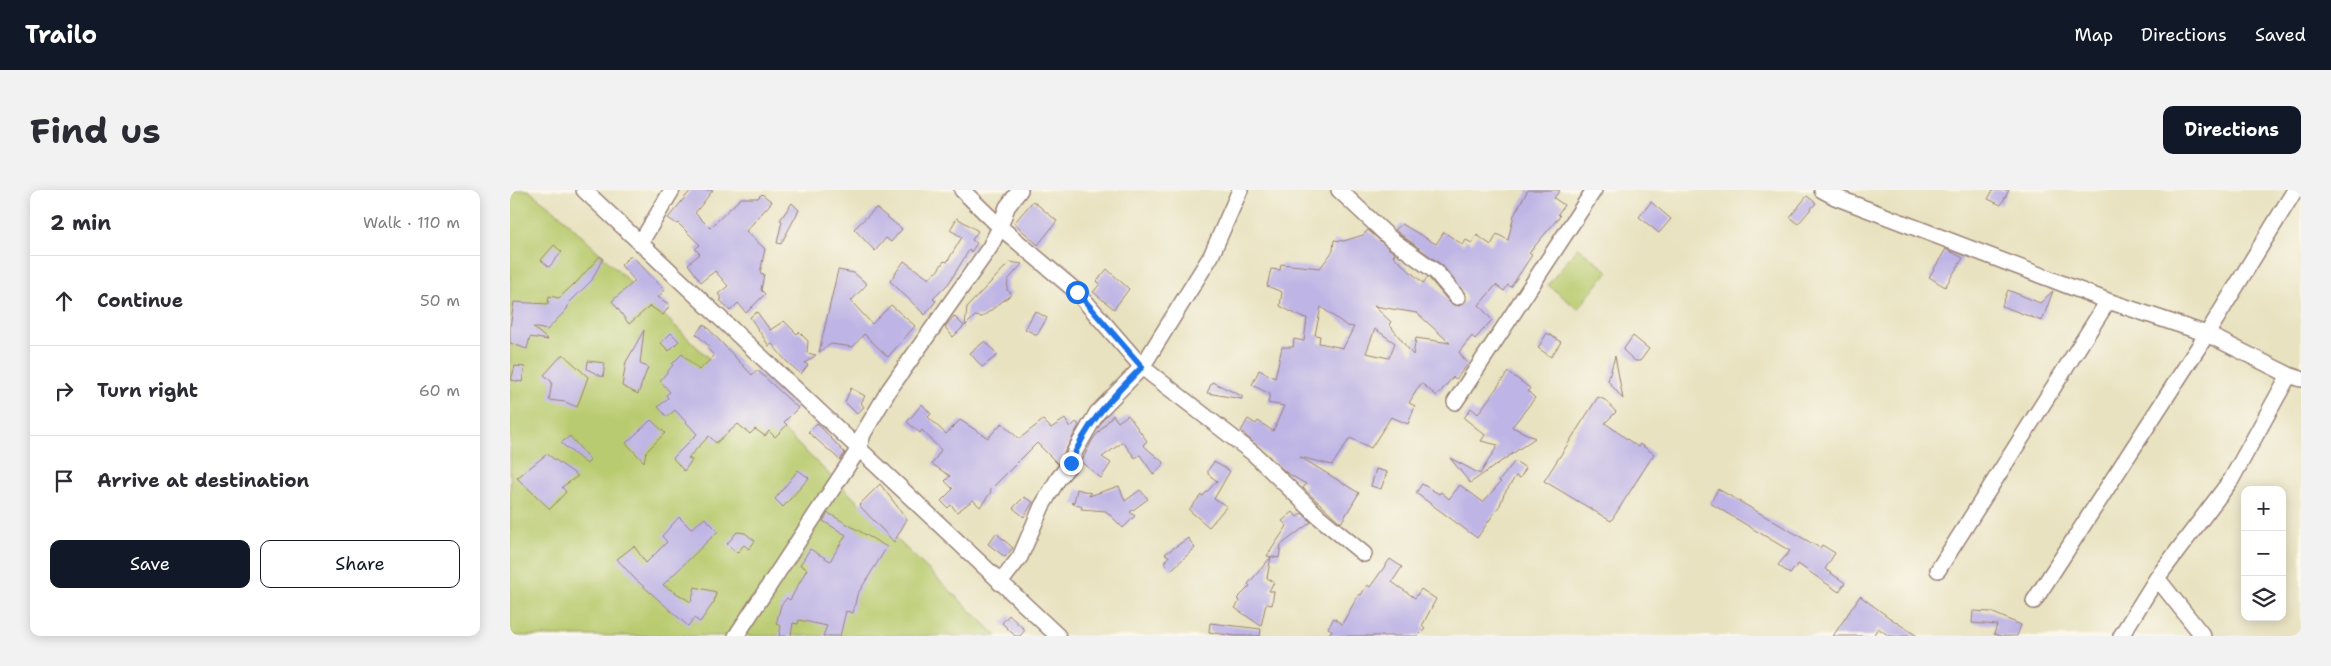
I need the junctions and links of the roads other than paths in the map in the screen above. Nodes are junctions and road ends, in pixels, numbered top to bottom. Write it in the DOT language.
graph roads {
  1 [pos="584,190"];
  2 [pos="672,190"];
  3 [pos="962,190"];
  4 [pos="1020,190"];
  5 [pos="1240,190"];
  6 [pos="1340,190"];
  7 [pos="1594,190"];
  8 [pos="1822,190"];
  9 [pos="2295,190"];
  10 [pos="1000,227"];
  11 [pos="640,242"];
  12 [pos="1457,297"];
  13 [pos="2108,301"];
  14 [pos="2207,334"];
  15 [pos="1142,367"];
  16 [pos="2295,377"];
  17 [pos="1455,402"];
  18 [pos="858,450"];
  19 [pos="1364,554"];
  20 [pos="1938,570"];
  21 [pos="2157,578"];
  22 [pos="1000,583"];
  23 [pos="2034,601"];
  24 [pos="736,636"];
  25 [pos="1058,636"];
  26 [pos="2121,636"];
  27 [pos="2203,636"];
  1 -- 11 [label="street"];
  2 -- 11 [label="street"];
  3 -- 10 [label="street"];
  4 -- 10 [label="street"];
  5 -- 15 [label="street"];
  6 -- 12 [label="street"];
  7 -- 17 [label="street"];
  8 -- 13 [label="street"];
  9 -- 14 [label="street"];
  10 -- 15 [label="street"];
  10 -- 18 [label="street"];
  11 -- 18 [label="street"];
  13 -- 14 [label="street"];
  13 -- 20 [label="street"];
  14 -- 16 [label="street"];
  14 -- 23 [label="street"];
  15 -- 19 [label="street"];
  15 -- 22 [label="street"];
  16 -- 21 [label="street"];
  18 -- 22 [label="street"];
  18 -- 24 [label="street"];
  21 -- 26 [label="street"];
  21 -- 27 [label="street"];
  22 -- 25 [label="street"];
}
